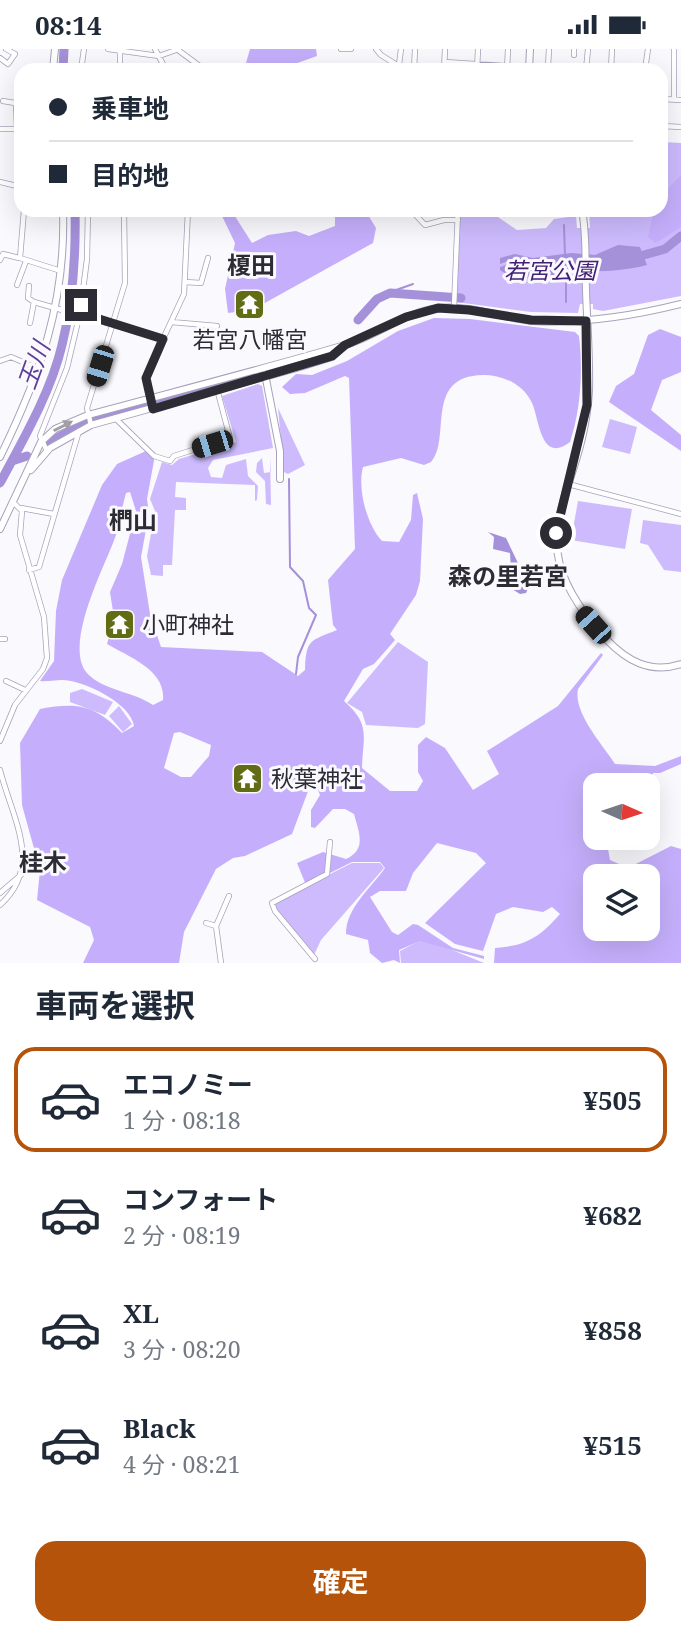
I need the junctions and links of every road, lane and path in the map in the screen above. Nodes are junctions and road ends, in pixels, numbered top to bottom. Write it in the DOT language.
graph roads {
  1 [pos="6,49"];
  2 [pos="108,49"];
  3 [pos="155,49"];
  4 [pos="178,49"];
  5 [pos="341,49"];
  6 [pos="351,49"];
  7 [pos="376,49"];
  8 [pos="445,49"];
  9 [pos="674,49"];
  10 [pos="120,51"];
  11 [pos="159,56"];
  12 [pos="0,58"];
  13 [pos="445,62"];
  14 [pos="120,63"];
  15 [pos="162,63"];
  16 [pos="196,63"];
  17 [pos="396,63"];
  18 [pos="451,63"];
  19 [pos="668,99"];
  20 [pos="674,99"];
  21 [pos="681,100"];
  22 [pos="4,101"];
  23 [pos="14,103"];
  24 [pos="23,217"];
  25 [pos="63,217"];
  26 [pos="87,217"];
  27 [pos="124,217"];
  28 [pos="188,217"];
  29 [pos="416,217"];
  30 [pos="458,217"];
  31 [pos="583,217"];
  32 [pos="458,221"];
  33 [pos="1,254"];
  34 [pos="20,258"];
  35 [pos="208,258"];
  36 [pos="0,260"];
  37 [pos="26,261"];
  38 [pos="61,271"];
  39 [pos="17,282"];
  40 [pos="185,282"];
  41 [pos="29,286"];
  42 [pos="34,302"];
  43 [pos="681,304"];
  44 [pos="57,307"];
  45 [pos="454,308"];
  46 [pos="79,313"];
  47 [pos="586,321"];
  48 [pos="172,322"];
  49 [pos="30,323"];
  50 [pos="113,323"];
  51 [pos="216,326"];
  52 [pos="163,339"];
  53 [pos="0,361"];
  54 [pos="40,370"];
  55 [pos="265,371"];
  56 [pos="214,386"];
  57 [pos="151,403"];
  58 [pos="115,418"];
  59 [pos="89,420"];
  60 [pos="79,431"];
  61 [pos="44,446"];
  62 [pos="0,457"];
  63 [pos="280,479"];
  64 [pos="568,484"];
  65 [pos="13,502"];
  66 [pos="21,508"];
  67 [pos="54,513"];
  68 [pos="681,514"];
  69 [pos="0,529"];
  70 [pos="29,570"];
  71 [pos="681,664"];
  72 [pos="6,681"];
  73 [pos="25,690"];
  74 [pos="0,741"];
  75 [pos="0,774"];
  76 [pos="330,842"];
  77 [pos="22,873"];
  78 [pos="0,893"];
  79 [pos="229,896"];
  80 [pos="0,904"];
  81 [pos="206,923"];
  82 [pos="216,926"];
  83 [pos="315,958"];
  84 [pos="221,963"];
  1 -- 12 [label="street"];
  2 -- 10 [label="street"];
  3 -- 11 [label="street"];
  4 -- 11 [label="street"];
  4 -- 16 [label="street"];
  5 -- 6 [label="street"];
  7 -- 17 [label="street"];
  8 -- 13 [label="street"];
  9 -- 20 [label="street"];
  10 -- 11 [label="street"];
  10 -- 14 [label="street"];
  11 -- 15 [label="street"];
  13 -- 18 [label="street"];
  19 -- 20 [label="street"];
  20 -- 21 [label="street"];
  22 -- 23 [label="street"];
  24 -- 34 [label="street"];
  25 -- 38 [label="street"];
  26 -- 46 [label="street"];
  27 -- 50 [label="street"];
  28 -- 40 [label="street"];
  29 -- 32 [label="street"];
  30 -- 32 [label="street"];
  31 -- 47 [label="street"];
  32 -- 45 [label="street"];
  33 -- 34 [label="street"];
  33 -- 36 [label="street"];
  34 -- 37 [label="street"];
  35 -- 40 [label="street"];
  37 -- 38 [label="street"];
  37 -- 39 [label="street"];
  38 -- 44 [label="street"];
  40 -- 48 [label="street"];
  41 -- 42 [label="street"];
  42 -- 44 [label="street"];
  42 -- 49 [label="street"];
  43 -- 47 [label="street"];
  44 -- 46 [label="street"];
  44 -- 54 [label="street"];
  45 -- 47 [label="street"];
  45 -- 55 [label="street"];
  46 -- 50 [label="street"];
  46 -- 61 [label="street"];
  47 -- 64 [label="street"];
  48 -- 51 [label="street"];
  48 -- 52 [label="street"];
  50 -- 52 [label="street"];
  50 -- 59 [label="street"];
  52 -- 57 [label="street"];
  53 -- 54 [label="street"];
  54 -- 62 [label="street"];
  55 -- 56 [label="street"];
  55 -- 63 [label="street"];
  56 -- 57 [label="street"];
  56 -- 57 [label="street"];
  56 -- 58 [label="street"];
  57 -- 58 [label="street"];
  57 -- 59 [label="street"];
  58 -- 59 [label="street"];
  59 -- 60 [label="street"];
  61 -- 59 [label="street, one-way"];
  60 -- 61 [label="street"];
  60 -- 67 [label="street"];
  61 -- 65 [label="street"];
  64 -- 68 [label="street"];
  64 -- 71 [label="street"];
  65 -- 66 [label="street"];
  65 -- 69 [label="street"];
  66 -- 67 [label="street"];
  66 -- 70 [label="street"];
  67 -- 70 [label="street"];
  70 -- 73 [label="street"];
  72 -- 73 [label="street"];
  73 -- 74 [label="street"];
  75 -- 77 [label="street"];
  76 -- 83 [label="street"];
  77 -- 78 [label="street"];
  77 -- 80 [label="street"];
  79 -- 82 [label="street"];
  81 -- 82 [label="street"];
  82 -- 84 [label="street"];
}
